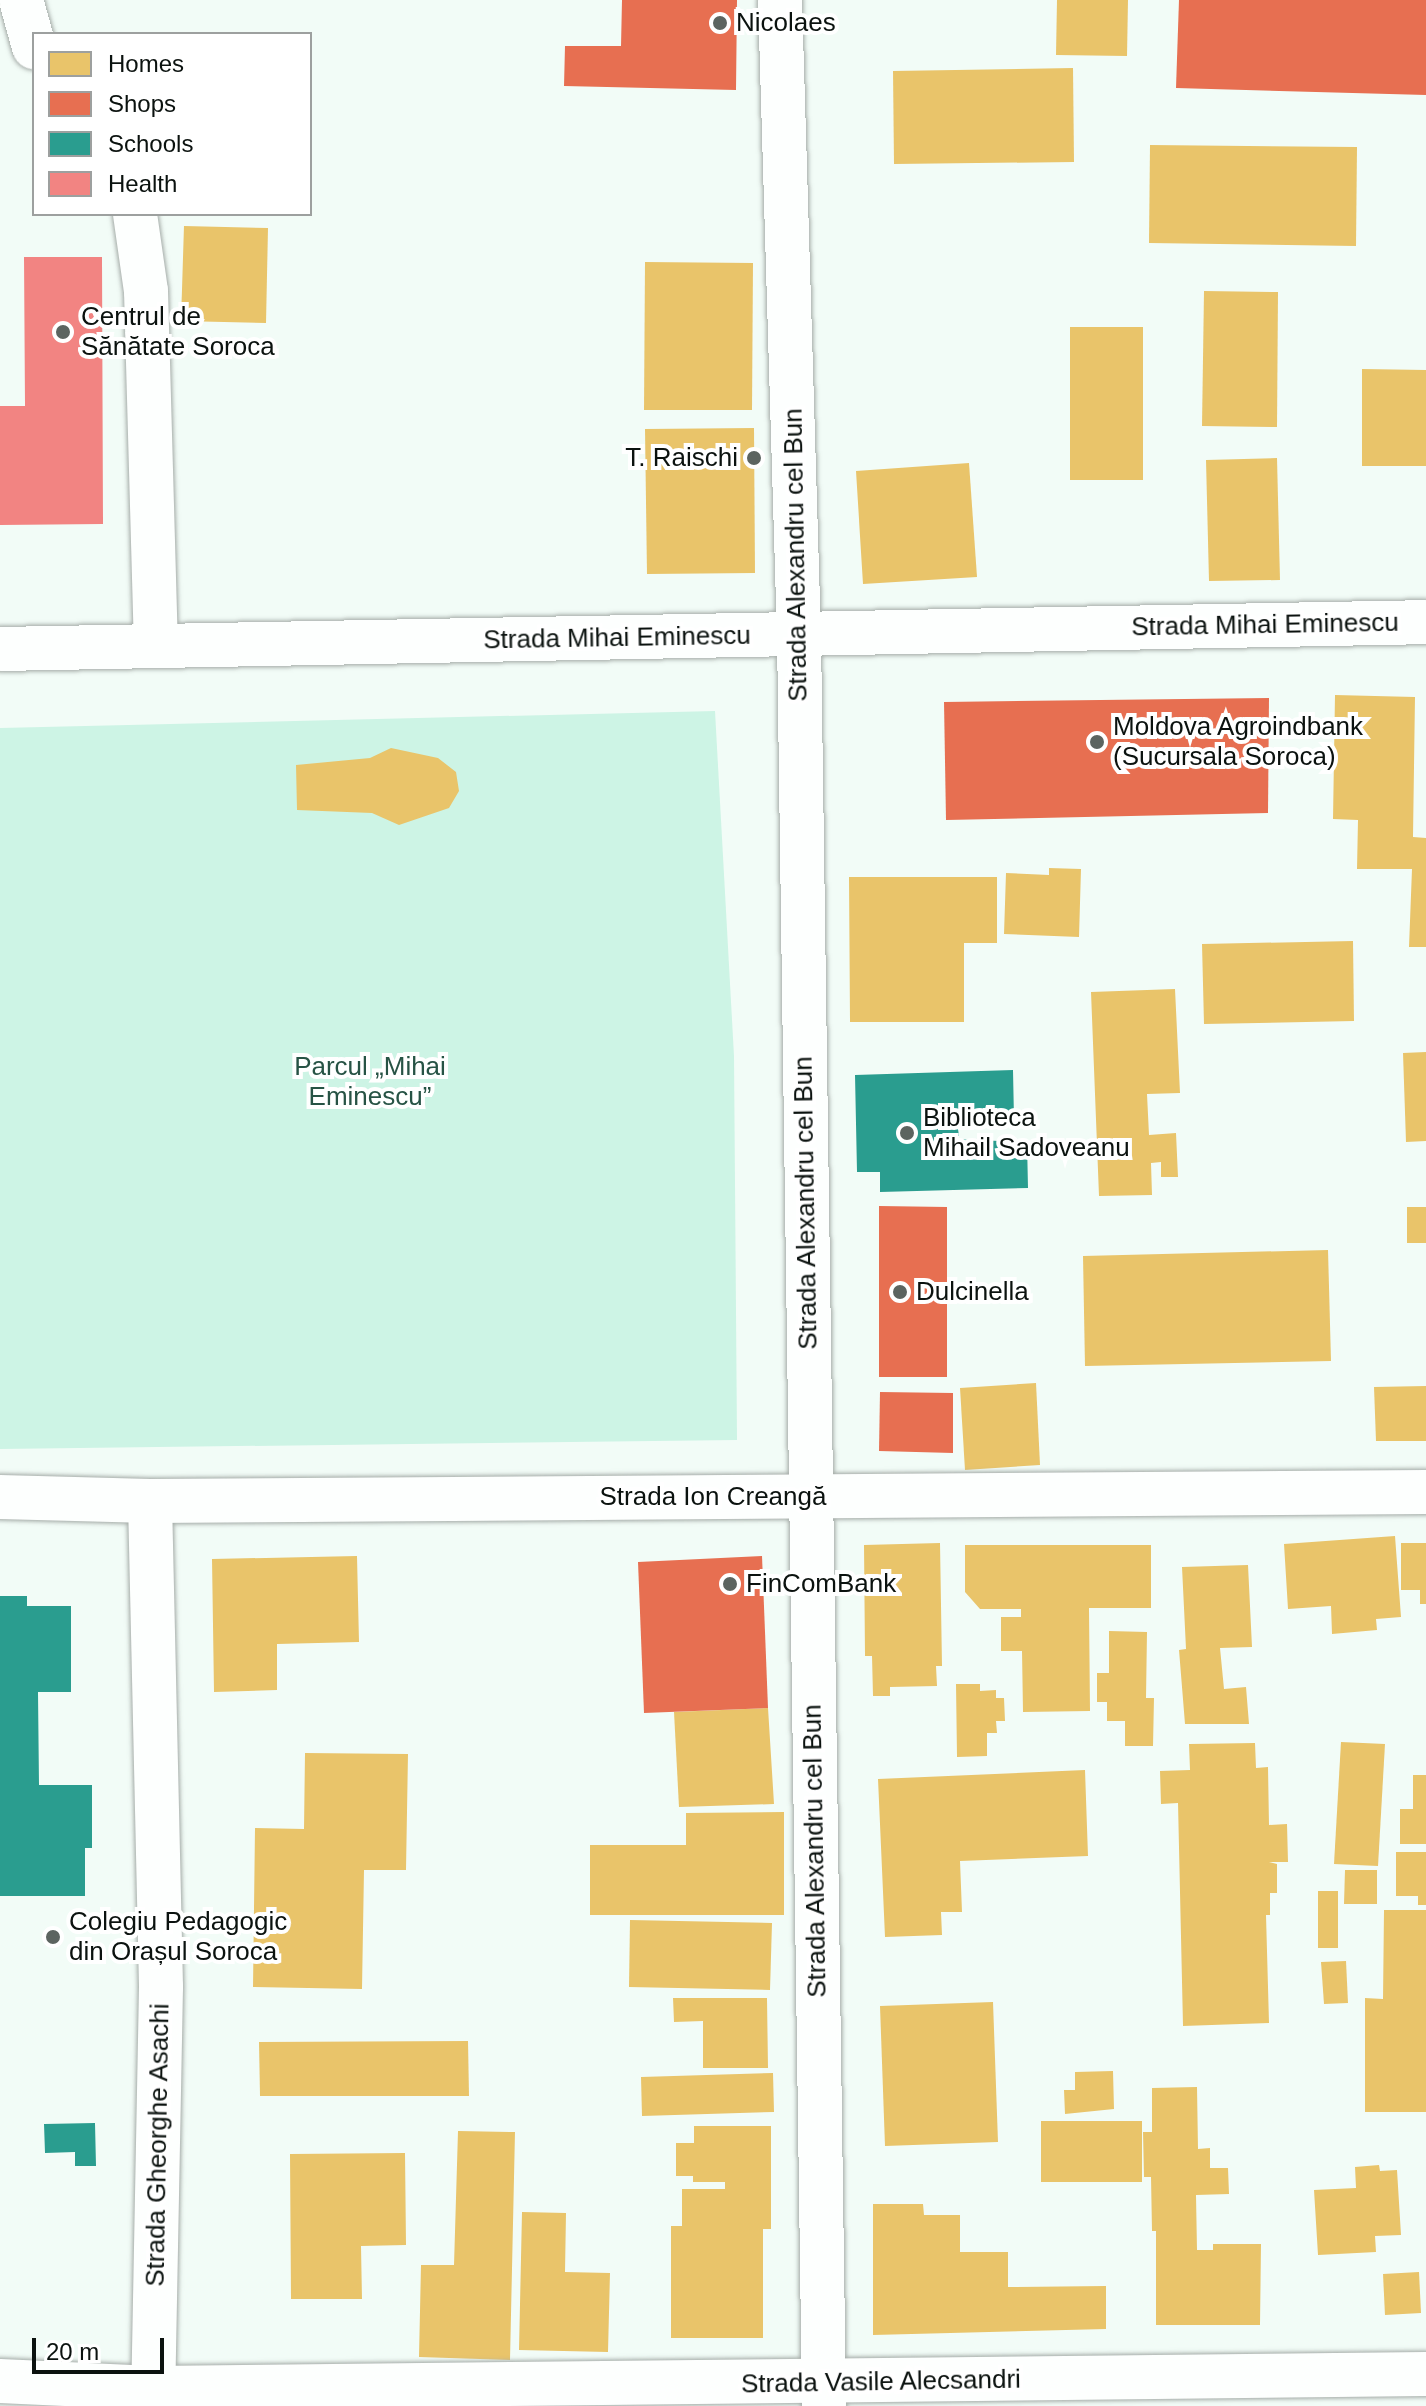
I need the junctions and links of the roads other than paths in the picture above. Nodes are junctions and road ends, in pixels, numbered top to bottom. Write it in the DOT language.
graph roads {
  1 [pos="21,0"];
  2 [pos="780,0"];
  3 [pos="32,40"];
  4 [pos="135,216"];
  5 [pos="1426,622"];
  6 [pos="799,635"];
  7 [pos="156,646"];
  8 [pos="0,649"];
  9 [pos="1426,1492"];
  10 [pos="0,1497"];
  11 [pos="810,1497"];
  12 [pos="150,1501"];
  13 [pos="1426,2374"];
  14 [pos="0,2381"];
  15 [pos="823,2395"];
  16 [pos="153,2397"];
  1 -- 3 [label="street"];
  2 -- 6 [label="street, Strada Alexandru cel Bun"];
  4 -- 7 [label="street"];
  5 -- 6 [label="street, Strada Mihai Eminescu"];
  6 -- 7 [label="street, Strada Mihai Eminescu"];
  6 -- 11 [label="street, Strada Alexandru cel Bun"];
  7 -- 8 [label="street, Strada Mihai Eminescu"];
  9 -- 11 [label="street, Strada Ion Creangă"];
  10 -- 12 [label="street, Strada Ion Creangă"];
  11 -- 12 [label="street, Strada Ion Creangă"];
  11 -- 15 [label="street, Strada Alexandru cel Bun"];
  12 -- 16 [label="street, Strada Gheorghe Asachi"];
  13 -- 15 [label="street, Strada Vasile Alecsandri"];
  14 -- 16 [label="street, Strada Vasile Alecsandri"];
  15 -- 16 [label="street, Strada Vasile Alecsandri"];
}
